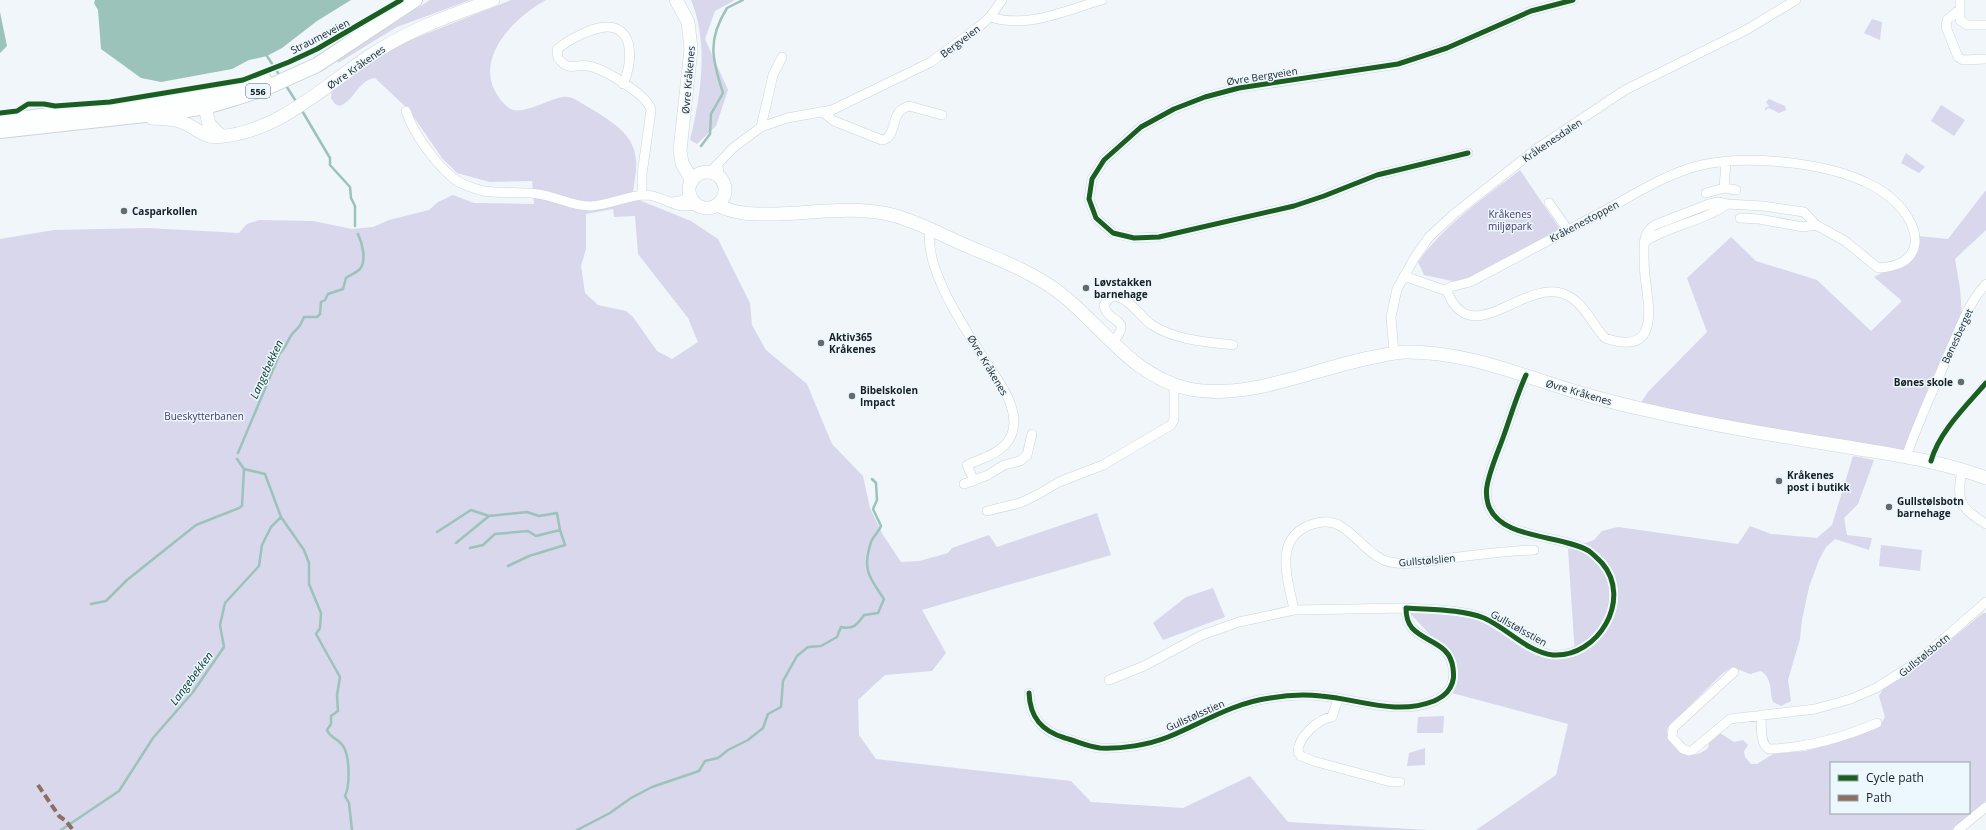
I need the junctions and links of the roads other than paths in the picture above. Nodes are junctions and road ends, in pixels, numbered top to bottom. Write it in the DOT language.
graph roads {
  1 [pos="415,0"];
  2 [pos="493,0"];
  3 [pos="676,0"];
  4 [pos="1002,0"];
  5 [pos="1102,0"];
  6 [pos="1572,0"];
  7 [pos="1796,0"];
  8 [pos="1960,0"];
  9 [pos="1959,10"];
  10 [pos="990,17"];
  11 [pos="1986,25"];
  12 [pos="365,31"];
  13 [pos="782,57"];
  14 [pos="1986,59"];
  15 [pos="624,84"];
  16 [pos="188,98"];
  17 [pos="205,108"];
  18 [pos="406,111"];
  19 [pos="824,113"];
  20 [pos="942,114"];
  21 [pos="139,117"];
  22 [pos="0,121"];
  23 [pos="761,127"];
  24 [pos="0,131"];
  25 [pos="221,136"];
  26 [pos="682,140"];
  27 [pos="1468,153"];
  28 [pos="1726,163"];
  29 [pos="712,172"];
  30 [pos="692,181"];
  31 [pos="1724,188"];
  32 [pos="1736,190"];
  33 [pos="1706,193"];
  34 [pos="642,195"];
  35 [pos="693,200"];
  36 [pos="721,200"];
  37 [pos="1549,203"];
  38 [pos="1740,218"];
  39 [pos="1816,225"];
  40 [pos="930,229"];
  41 [pos="1568,230"];
  42 [pos="1404,276"];
  43 [pos="1986,284"];
  44 [pos="1447,291"];
  45 [pos="1112,343"];
  46 [pos="1233,345"];
  47 [pos="1394,353"];
  48 [pos="1526,375"];
  49 [pos="1174,384"];
  50 [pos="1032,434"];
  51 [pos="1906,457"];
  52 [pos="1962,471"];
  53 [pos="1986,478"];
  54 [pos="974,481"];
  55 [pos="964,484"];
  56 [pos="987,510"];
  57 [pos="1986,524"];
  58 [pos="1534,550"];
  59 [pos="1986,602"];
  60 [pos="1406,608"];
  61 [pos="1294,610"];
  62 [pos="1734,672"];
  63 [pos="1109,680"];
  64 [pos="1029,693"];
  65 [pos="1338,698"];
  66 [pos="1761,715"];
  67 [pos="1877,723"];
  68 [pos="1400,782"];
  69 [pos="1986,807"];
  70 [pos="1958,830"];
  1 -- 12 [label="main road, Straumeveien / 556"];
  2 -- 25 [label="main road, Øvre Kråkenes"];
  3 -- 26 [label="main road, Øvre Kråkenes"];
  4 -- 10 [label="street, Bergveien"];
  5 -- 10 [label="street"];
  6 -- 27 [label="street, Øvre Bergveien"];
  7 -- 42 [label="street, Kråkenesdalen"];
  8 -- 9 [label="street"];
  9 -- 11 [label="street"];
  9 -- 14 [label="street"];
  10 -- 19 [label="street, Bergveien"];
  12 -- 16 [label="main road, Straumeveien / 556"];
  12 -- 17 [label="main road, Straumeveien / 556"];
  13 -- 23 [label="street"];
  15 -- 15 [label="street"];
  15 -- 34 [label="street"];
  16 -- 17 [label="main road"];
  16 -- 22 [label="main road, Straumeveien / 556"];
  17 -- 21 [label="main road, Straumeveien / 556"];
  17 -- 25 [label="main road"];
  18 -- 34 [label="street"];
  19 -- 20 [label="street"];
  19 -- 23 [label="street, Bergveien"];
  21 -- 24 [label="main road, Straumeveien / 556"];
  21 -- 25 [label="main road, Øvre Kråkenes"];
  23 -- 29 [label="street, Bergveien"];
  26 -- 29 [label="main road, Øvre Kråkenes"];
  26 -- 30 [label="main road, Øvre Kråkenes"];
  28 -- 31 [label="street"];
  28 -- 39 [label="street, Kråkenestoppen"];
  28 -- 41 [label="street, Kråkenestoppen"];
  29 -- 30 [label="main road"];
  29 -- 36 [label="main road"];
  30 -- 35 [label="main road"];
  31 -- 32 [label="street"];
  31 -- 33 [label="street"];
  34 -- 35 [label="street"];
  35 -- 36 [label="main road"];
  36 -- 40 [label="main road, Øvre Kråkenes"];
  37 -- 41 [label="street"];
  38 -- 39 [label="street"];
  39 -- 44 [label="street, Kråkenestoppen"];
  40 -- 45 [label="main road, Øvre Kråkenes"];
  40 -- 54 [label="street, Øvre Kråkenes"];
  41 -- 44 [label="street, Kråkenestoppen"];
  42 -- 44 [label="street"];
  42 -- 47 [label="street, Kråkenesdalen"];
  43 -- 51 [label="street, Bønesberget"];
  45 -- 46 [label="street"];
  45 -- 49 [label="main road, Øvre Kråkenes"];
  47 -- 48 [label="main road, Øvre Kråkenes"];
  47 -- 49 [label="main road, Øvre Kråkenes"];
  48 -- 51 [label="main road, Øvre Kråkenes"];
  48 -- 60 [label="street, Gullstølsstien"];
  49 -- 56 [label="street"];
  50 -- 54 [label="street"];
  51 -- 52 [label="main road, Øvre Kråkenes"];
  52 -- 53 [label="main road, Øvre Kråkenes"];
  52 -- 57 [label="street"];
  54 -- 55 [label="street"];
  58 -- 61 [label="street, Gullstølslien"];
  59 -- 66 [label="street, Gullstølsbotn"];
  60 -- 61 [label="street"];
  60 -- 65 [label="street, Gullstølsstien"];
  61 -- 63 [label="street"];
  62 -- 66 [label="street, Gullstølsbotn"];
  64 -- 65 [label="street, Gullstølsstien"];
  65 -- 68 [label="street"];
  66 -- 67 [label="street"];
  69 -- 70 [label="street"];
}
